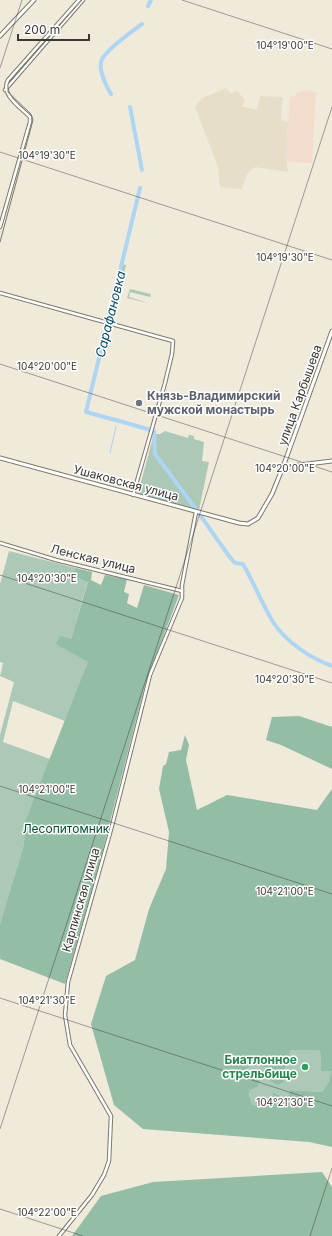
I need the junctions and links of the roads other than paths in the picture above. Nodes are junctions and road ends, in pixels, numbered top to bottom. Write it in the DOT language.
graph roads {
  1 [pos="34,0"];
  2 [pos="79,0"];
  3 [pos="83,0"];
  4 [pos="0,36"];
  5 [pos="5,91"];
  6 [pos="0,227"];
  7 [pos="0,293"];
  8 [pos="332,331"];
  9 [pos="0,458"];
  10 [pos="332,461"];
  11 [pos="283,467"];
  12 [pos="133,495"];
  13 [pos="196,512"];
  14 [pos="248,524"];
  15 [pos="0,543"];
  16 [pos="182,591"];
  17 [pos="59,1236"];
  1 -- 4 [label="main road"];
  2 -- 5 [label="street"];
  3 -- 5 [label="street"];
  5 -- 6 [label="street"];
  7 -- 12 [label="street"];
  8 -- 11 [label="main road, улица Карбышева"];
  9 -- 12 [label="main road, Ушаковская улица"];
  10 -- 11 [label="main road"];
  11 -- 14 [label="main road, улица Карбышева"];
  12 -- 13 [label="main road, Ушаковская улица"];
  13 -- 14 [label="main road, Ушаковская улица"];
  13 -- 16 [label="street, Карпинская улица"];
  15 -- 16 [label="street, Ленская улица"];
  16 -- 17 [label="street, Карпинская улица"];
}
